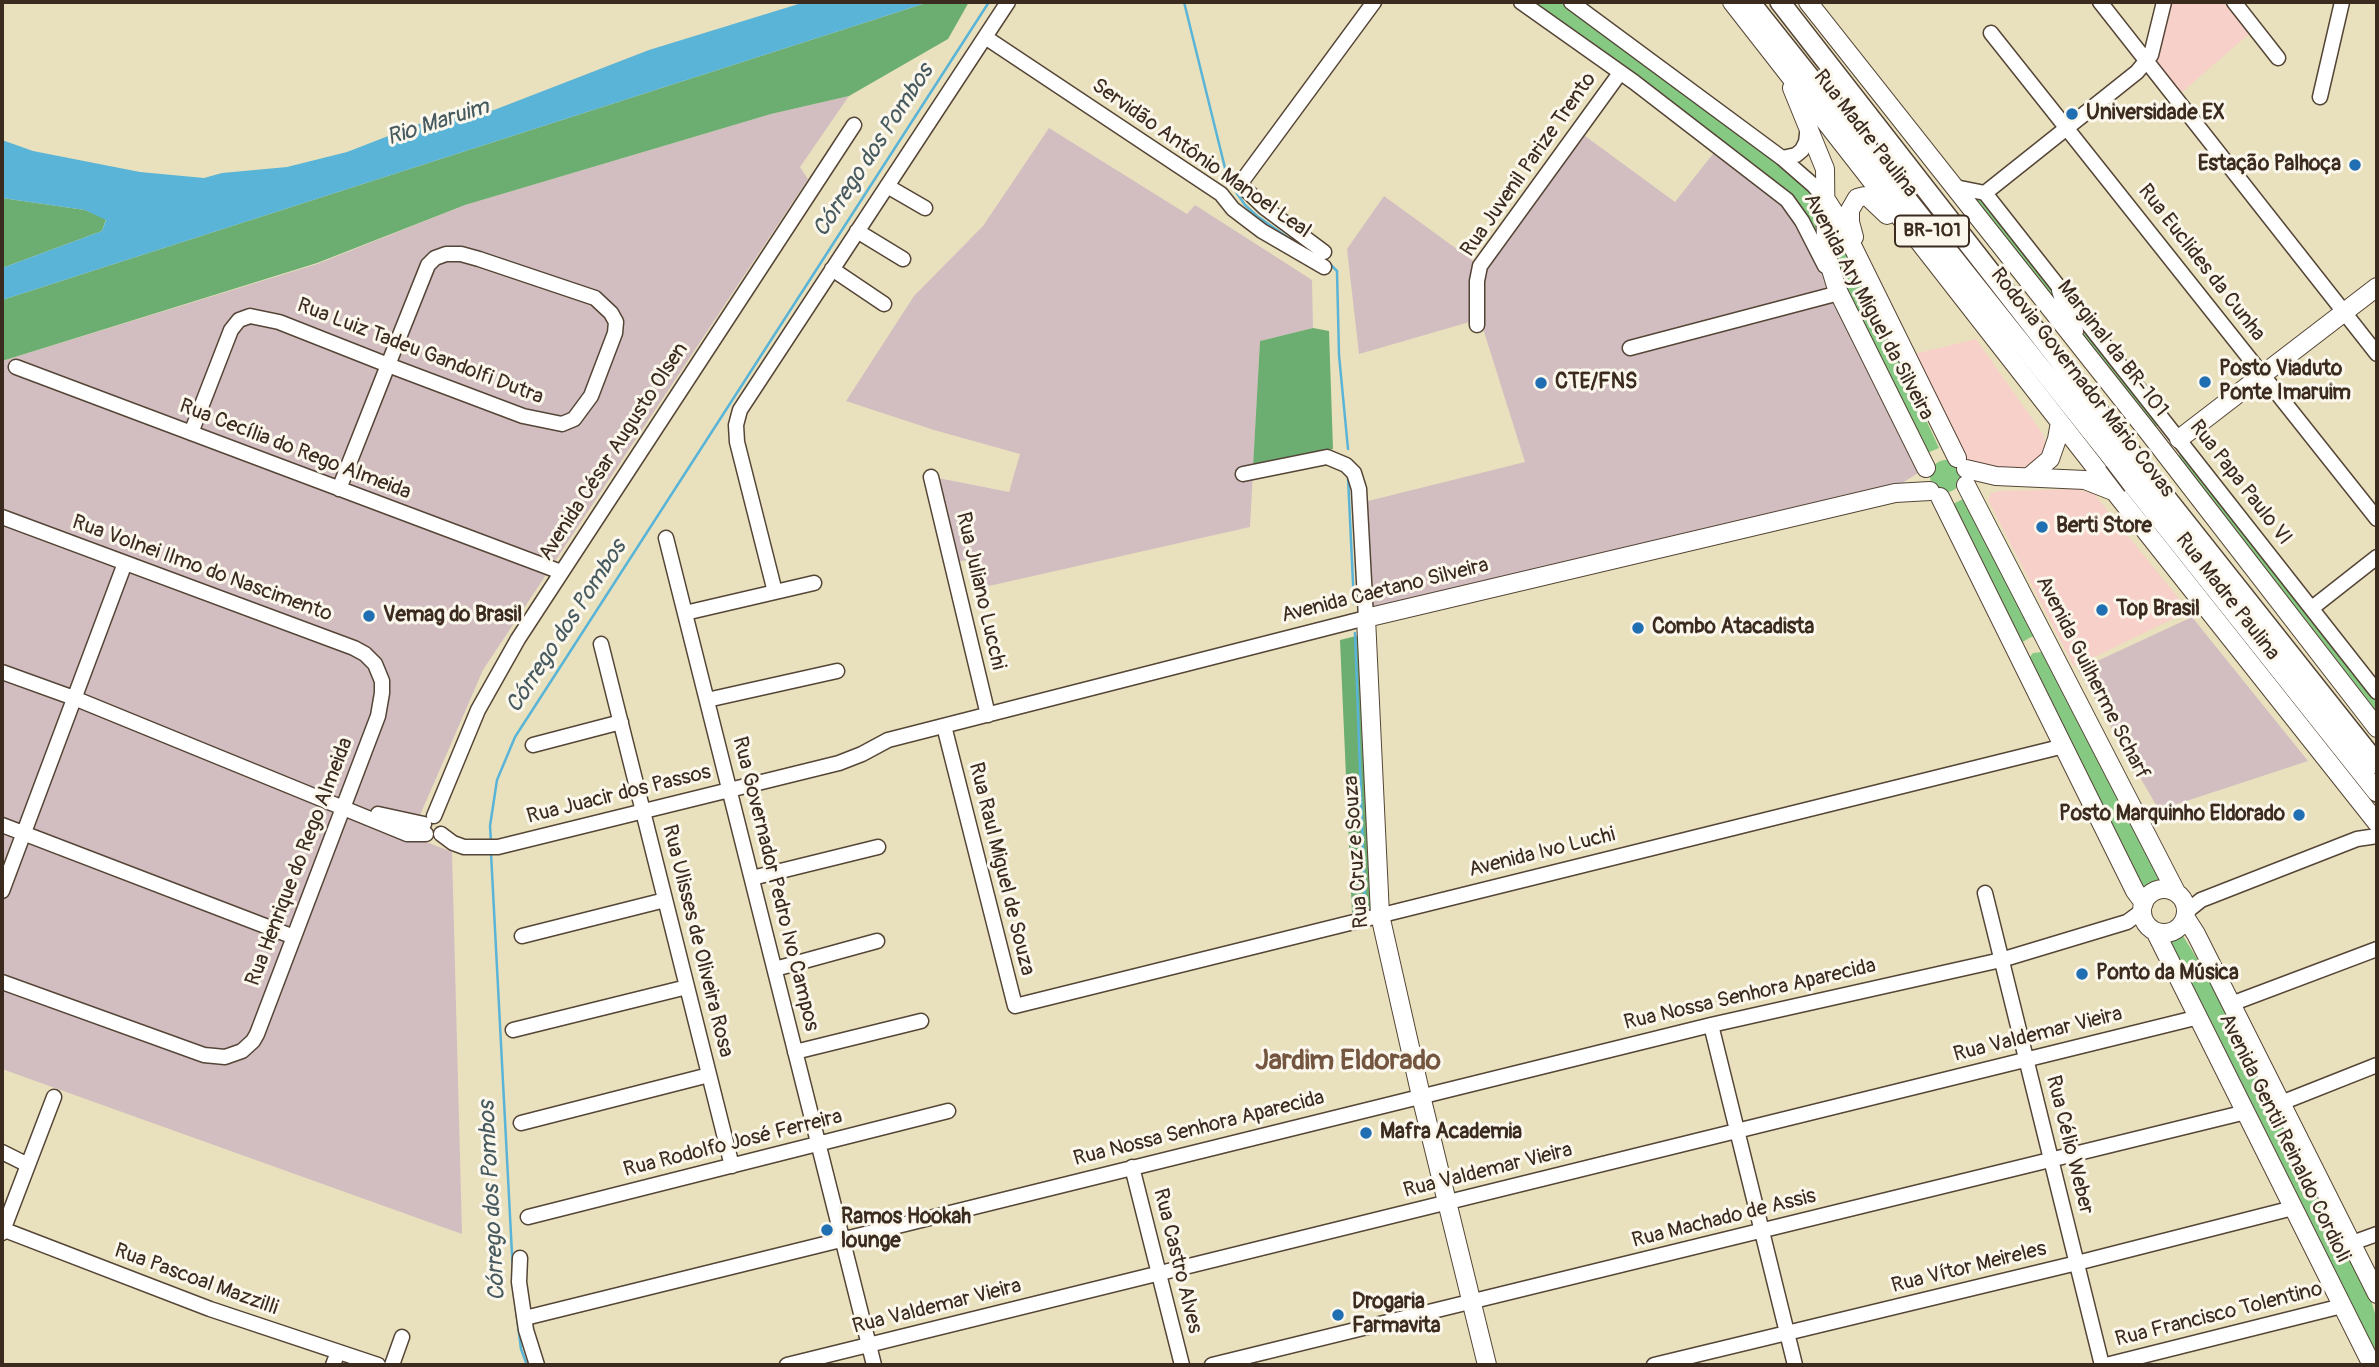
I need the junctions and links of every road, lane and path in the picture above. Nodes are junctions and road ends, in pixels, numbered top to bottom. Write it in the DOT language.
graph roads {
  1 [pos="1008,2"];
  2 [pos="1374,2"];
  3 [pos="1521,2"];
  4 [pos="1571,2"];
  5 [pos="1732,2"];
  6 [pos="1740,2"];
  7 [pos="1751,2"];
  8 [pos="1808,2"];
  9 [pos="2100,2"];
  10 [pos="2164,2"];
  11 [pos="2234,2"];
  12 [pos="2342,2"];
  13 [pos="1785,6"];
  14 [pos="1991,33"];
  15 [pos="985,37"];
  16 [pos="1782,53"];
  17 [pos="2278,58"];
  18 [pos="2147,61"];
  19 [pos="1620,73"];
  20 [pos="2320,97"];
  21 [pos="1808,124"];
  22 [pos="854,125"];
  23 [pos="2067,128"];
  24 [pos="1782,158"];
  25 [pos="1239,184"];
  26 [pos="887,186"];
  27 [pos="1955,187"];
  28 [pos="1222,193"];
  29 [pos="1985,193"];
  30 [pos="1827,201"];
  31 [pos="925,208"];
  32 [pos="857,231"];
  33 [pos="1324,252"];
  34 [pos="903,258"];
  35 [pos="1935,262"];
  36 [pos="1324,267"];
  37 [pos="832,270"];
  38 [pos="1872,286"];
  39 [pos="2377,287"];
  40 [pos="2061,289"];
  41 [pos="1838,291"];
  42 [pos="884,304"];
  43 [pos="2345,313"];
  44 [pos="1477,325"];
  45 [pos="2079,344"];
  46 [pos="1630,348"];
  47 [pos="2377,354"];
  48 [pos="388,365"];
  49 [pos="16,367"];
  50 [pos="2263,376"];
  51 [pos="2060,422"];
  52 [pos="2146,429"];
  53 [pos="191,433"];
  54 [pos="2179,439"];
  55 [pos="2164,453"];
  56 [pos="2122,455"];
  57 [pos="1964,473"];
  58 [pos="1243,474"];
  59 [pos="2030,476"];
  60 [pos="931,477"];
  61 [pos="2141,480"];
  62 [pos="1930,482"];
  63 [pos="2109,484"];
  64 [pos="339,489"];
  65 [pos="2,517"];
  66 [pos="2377,519"];
  67 [pos="666,538"];
  68 [pos="2377,557"];
  69 [pos="125,563"];
  70 [pos="561,572"];
  71 [pos="814,583"];
  72 [pos="775,592"];
  73 [pos="2312,608"];
  74 [pos="685,613"];
  75 [pos="1366,618"];
  76 [pos="601,644"];
  77 [pos="2053,649"];
  78 [pos="2023,666"];
  79 [pos="836,671"];
  80 [pos="2,672"];
  81 [pos="379,673"];
  82 [pos="2377,691"];
  83 [pos="74,698"];
  84 [pos="707,700"];
  85 [pos="2361,708"];
  86 [pos="988,715"];
  87 [pos="2377,720"];
  88 [pos="621,722"];
  89 [pos="944,726"];
  90 [pos="2377,728"];
  91 [pos="888,740"];
  92 [pos="533,745"];
  93 [pos="2064,746"];
  94 [pos="2377,764"];
  95 [pos="729,789"];
  96 [pos="2371,800"];
  97 [pos="342,806"];
  98 [pos="643,811"];
  99 [pos="2377,823"];
  100 [pos="2,825"];
  101 [pos="431,827"];
  102 [pos="23,833"];
  103 [pos="2377,836"];
  104 [pos="2357,839"];
  105 [pos="878,847"];
  106 [pos="752,878"];
  107 [pos="2,891"];
  108 [pos="1985,893"];
  109 [pos="665,900"];
  110 [pos="2182,904"];
  111 [pos="1380,915"];
  112 [pos="2147,918"];
  113 [pos="522,936"];
  114 [pos="294,937"];
  115 [pos="877,941"];
  116 [pos="2377,949"];
  117 [pos="2001,960"];
  118 [pos="775,969"];
  119 [pos="2,982"];
  120 [pos="687,987"];
  121 [pos="1031,1002"];
  122 [pos="2231,1004"];
  123 [pos="2199,1017"];
  124 [pos="921,1021"];
  125 [pos="1711,1025"];
  126 [pos="513,1030"];
  127 [pos="795,1052"];
  128 [pos="2026,1060"];
  129 [pos="2377,1065"];
  130 [pos="709,1075"];
  131 [pos="1421,1096"];
  132 [pos="54,1097"];
  133 [pos="2281,1103"];
  134 [pos="948,1111"];
  135 [pos="2246,1112"];
  136 [pos="520,1123"];
  137 [pos="1737,1130"];
  138 [pos="818,1144"];
  139 [pos="2,1152"];
  140 [pos="2051,1160"];
  141 [pos="28,1165"];
  142 [pos="732,1166"];
  143 [pos="1132,1167"];
  144 [pos="1447,1202"];
  145 [pos="2293,1208"];
  146 [pos="528,1217"];
  147 [pos="2,1231"];
  148 [pos="1762,1232"];
  149 [pos="2377,1234"];
  150 [pos="842,1241"];
  151 [pos="2352,1243"];
  152 [pos="520,1258"];
  153 [pos="2077,1263"];
  154 [pos="1159,1274"];
  155 [pos="2377,1294"];
  156 [pos="1471,1301"];
  157 [pos="2342,1306"];
  158 [pos="525,1318"];
  159 [pos="1787,1334"];
  160 [pos="402,1337"];
  161 [pos="869,1346"];
  162 [pos="335,1359"];
  163 [pos="378,1365"];
  164 [pos="392,1365"];
  165 [pos="537,1365"];
  166 [pos="787,1365"];
  167 [pos="874,1365"];
  168 [pos="1181,1365"];
  169 [pos="1212,1365"];
  170 [pos="1488,1365"];
  171 [pos="1654,1365"];
  172 [pos="1795,1365"];
  173 [pos="2104,1365"];
  174 [pos="2372,1365"];
  1 -- 15 [label="street"];
  2 -- 25 [label="street"];
  3 -- 19 [label="street, Avenida Ary Miguel da Silveira"];
  4 -- 24 [label="street, Avenida Ary Miguel da Silveira"];
  5 -- 16 [label="main road, Rua Madre Paulina"];
  6 -- 16 [label="highway"];
  7 -- 16 [label="highway, Rodovia Governador Mário Covas / BR-101"];
  8 -- 27 [label="main road, Marginal da BR-101"];
  9 -- 18 [label="street"];
  10 -- 18 [label="street"];
  11 -- 17 [label="street"];
  12 -- 20 [label="street"];
  13 -- 56 [label="highway, Rodovia Governador Mário Covas / BR-101"];
  14 -- 23 [label="street, Rua Euclides da Cunha"];
  15 -- 26 [label="street"];
  15 -- 28 [label="street, Servidão Antônio Manoel Leal"];
  16 -- 21 [label="main road"];
  16 -- 35 [label="main road, Rua Madre Paulina"];
  16 -- 56 [label="highway, Rodovia Governador Mário Covas / BR-101"];
  18 -- 23 [label="street"];
  18 -- 43 [label="street"];
  19 -- 41 [label="street, Avenida Ary Miguel da Silveira"];
  19 -- 44 [label="street, Rua Juvenil Parize Trento"];
  21 -- 24 [label="street"];
  21 -- 30 [label="main road"];
  22 -- 70 [label="street, Avenida César Augusto Olsen"];
  23 -- 29 [label="street"];
  23 -- 50 [label="street, Rua Euclides da Cunha"];
  24 -- 30 [label="street, Avenida Ary Miguel da Silveira"];
  25 -- 28 [label="street"];
  25 -- 33 [label="street"];
  26 -- 31 [label="street"];
  26 -- 32 [label="street"];
  27 -- 29 [label="street"];
  27 -- 45 [label="main road, Marginal da BR-101"];
  28 -- 36 [label="street, Servidão Antônio Manoel Leal"];
  29 -- 40 [label="street, Rua Papa Paulo VI"];
  30 -- 38 [label="main road, Avenida Ary Miguel da Silveira"];
  30 -- 41 [label="main road"];
  32 -- 34 [label="street"];
  32 -- 37 [label="street"];
  35 -- 38 [label="main road"];
  35 -- 51 [label="main road, Rua Madre Paulina"];
  37 -- 42 [label="street"];
  37 -- 72 [label="street"];
  38 -- 57 [label="main road, Avenida Ary Miguel da Silveira"];
  39 -- 43 [label="main road"];
  40 -- 45 [label="main road"];
  40 -- 54 [label="street, Rua Papa Paulo VI"];
  41 -- 46 [label="street"];
  41 -- 62 [label="main road, Avenida Ary Miguel da Silveira"];
  43 -- 47 [label="street"];
  43 -- 50 [label="main road"];
  45 -- 52 [label="main road, Marginal da BR-101"];
  48 -- 48 [label="street, Rua Luiz Tadeu Gandolfi Dutra"];
  48 -- 53 [label="street, Rua Luiz Tadeu Gandolfi Dutra"];
  48 -- 64 [label="street"];
  49 -- 53 [label="street, Rua Cecília do Rego Almeida"];
  50 -- 54 [label="main road"];
  50 -- 66 [label="street, Rua Euclides da Cunha"];
  51 -- 59 [label="main road"];
  51 -- 63 [label="main road, Rua Madre Paulina"];
  52 -- 55 [label="main road, Marginal da BR-101"];
  52 -- 63 [label="main road"];
  53 -- 64 [label="street, Rua Cecília do Rego Almeida"];
  54 -- 73 [label="street, Rua Papa Paulo VI"];
  55 -- 63 [label="main road"];
  55 -- 85 [label="main road, Marginal da BR-101"];
  56 -- 61 [label="highway, Rodovia Governador Mário Covas / BR-101, bridge"];
  57 -- 59 [label="main road"];
  57 -- 62 [label="main road"];
  57 -- 62 [label="main road"];
  57 -- 77 [label="main road, Avenida Guilherme Scharf"];
  58 -- 75 [label="street"];
  59 -- 63 [label="main road"];
  60 -- 86 [label="street, Rua Juliano Lucchi"];
  61 -- 94 [label="highway, Rodovia Governador Mário Covas / BR-101"];
  61 -- 96 [label="highway, Rodovia Governador Mário Covas / BR-101"];
  62 -- 75 [label="main road, Avenida Caetano Silveira"];
  62 -- 78 [label="main road"];
  63 -- 96 [label="main road, Rua Madre Paulina"];
  64 -- 70 [label="street, Rua Cecília do Rego Almeida"];
  65 -- 69 [label="street, Rua Volnei Ilmo do Nascimento"];
  67 -- 74 [label="street, Rua Governador Pedro Ivo Campos"];
  68 -- 73 [label="street"];
  69 -- 81 [label="street, Rua Volnei Ilmo do Nascimento"];
  69 -- 83 [label="street"];
  70 -- 101 [label="street, Avenida César Augusto Olsen"];
  71 -- 72 [label="street"];
  72 -- 74 [label="street"];
  73 -- 82 [label="street, Rua Papa Paulo VI"];
  74 -- 84 [label="street, Rua Governador Pedro Ivo Campos"];
  75 -- 86 [label="street, Avenida Caetano Silveira"];
  75 -- 111 [label="main road, Rua Cruz e Souza"];
  76 -- 88 [label="street, Rua Ulisses de Oliveira Rosa"];
  77 -- 78 [label="main road"];
  77 -- 110 [label="main road, Avenida Guilherme Scharf"];
  78 -- 93 [label="main road"];
  79 -- 84 [label="street"];
  80 -- 83 [label="street, Rua Juacir dos Passos"];
  81 -- 97 [label="street, Rua Henrique do Rego Almeida"];
  83 -- 97 [label="street, Rua Juacir dos Passos"];
  83 -- 102 [label="street"];
  84 -- 95 [label="street, Rua Governador Pedro Ivo Campos"];
  85 -- 87 [label="main road"];
  85 -- 90 [label="main road, Marginal da BR-101"];
  86 -- 89 [label="street, Avenida Caetano Silveira"];
  88 -- 92 [label="street"];
  88 -- 98 [label="street, Rua Ulisses de Oliveira Rosa"];
  89 -- 91 [label="street, Avenida Caetano Silveira"];
  89 -- 121 [label="street, Rua Raul Miguel de Souza"];
  91 -- 95 [label="street, Rua Juacir dos Passos"];
  93 -- 111 [label="street, Avenida Ivo Luchi"];
  93 -- 112 [label="main road"];
  95 -- 98 [label="street, Rua Juacir dos Passos"];
  95 -- 106 [label="street, Rua Governador Pedro Ivo Campos"];
  96 -- 99 [label="main road, Rua Madre Paulina"];
  96 -- 104 [label="street"];
  97 -- 101 [label="street, Rua Juacir dos Passos"];
  97 -- 114 [label="street, Rua Henrique do Rego Almeida"];
  98 -- 101 [label="street, Rua Juacir dos Passos"];
  98 -- 109 [label="street, Rua Ulisses de Oliveira Rosa"];
  100 -- 102 [label="street"];
  102 -- 107 [label="street"];
  102 -- 114 [label="street"];
  103 -- 104 [label="street"];
  104 -- 110 [label="street"];
  105 -- 106 [label="street"];
  106 -- 118 [label="street, Rua Governador Pedro Ivo Campos"];
  108 -- 117 [label="street, Rua Célio Weber"];
  109 -- 113 [label="street"];
  109 -- 120 [label="street, Rua Ulisses de Oliveira Rosa"];
  110 -- 112 [label="main road"];
  110 -- 112 [label="main road"];
  110 -- 122 [label="main road, Avenida Gentil Reinaldo Cordioli"];
  111 -- 121 [label="street, Avenida Ivo Luchi"];
  111 -- 131 [label="main road, Rua Cruz e Souza"];
  112 -- 117 [label="street, Rua Nossa Senhora Aparecida"];
  112 -- 123 [label="main road, Avenida Gentil Reinaldo Cordioli"];
  114 -- 119 [label="street, Rua Henrique do Rego Almeida"];
  115 -- 118 [label="street"];
  116 -- 122 [label="street"];
  117 -- 125 [label="street, Rua Nossa Senhora Aparecida"];
  117 -- 128 [label="street, Rua Célio Weber"];
  118 -- 127 [label="street, Rua Governador Pedro Ivo Campos"];
  120 -- 126 [label="street"];
  120 -- 130 [label="street, Rua Ulisses de Oliveira Rosa"];
  122 -- 133 [label="main road, Avenida Gentil Reinaldo Cordioli"];
  123 -- 128 [label="street, Rua Valdemar Vieira"];
  123 -- 135 [label="main road, Avenida Gentil Reinaldo Cordioli"];
  124 -- 127 [label="street"];
  125 -- 131 [label="street, Rua Nossa Senhora Aparecida"];
  125 -- 137 [label="street"];
  127 -- 138 [label="street, Rua Governador Pedro Ivo Campos"];
  128 -- 137 [label="street, Rua Valdemar Vieira"];
  128 -- 140 [label="street, Rua Célio Weber"];
  129 -- 133 [label="street"];
  130 -- 136 [label="street"];
  130 -- 142 [label="street, Rua Ulisses de Oliveira Rosa"];
  131 -- 143 [label="street, Rua Nossa Senhora Aparecida"];
  131 -- 144 [label="main road, Rua Cruz e Souza"];
  132 -- 141 [label="street"];
  133 -- 151 [label="main road, Avenida Gentil Reinaldo Cordioli"];
  134 -- 138 [label="street, Rua Rodolfo José Ferreira"];
  135 -- 140 [label="street, Rua Machado de Assis"];
  135 -- 145 [label="main road, Avenida Gentil Reinaldo Cordioli"];
  137 -- 144 [label="street, Rua Valdemar Vieira"];
  137 -- 148 [label="street"];
  138 -- 142 [label="street, Rua Rodolfo José Ferreira"];
  138 -- 150 [label="street, Rua Governador Pedro Ivo Campos"];
  139 -- 141 [label="street"];
  140 -- 148 [label="street, Rua Machado de Assis"];
  140 -- 153 [label="street, Rua Célio Weber"];
  141 -- 147 [label="street"];
  142 -- 146 [label="street, Rua Rodolfo José Ferreira"];
  143 -- 150 [label="street, Rua Nossa Senhora Aparecida"];
  143 -- 154 [label="street, Rua Castro Alves"];
  144 -- 154 [label="street, Rua Valdemar Vieira"];
  144 -- 156 [label="main road, Rua Cruz e Souza"];
  145 -- 153 [label="street, Rua Vítor Meireles"];
  145 -- 157 [label="main road, Avenida Gentil Reinaldo Cordioli"];
  147 -- 162 [label="street, Rua Pascoal Mazzilli"];
  148 -- 156 [label="street, Rua Machado de Assis"];
  148 -- 159 [label="street"];
  149 -- 151 [label="street"];
  150 -- 158 [label="street, Rua Nossa Senhora Aparecida"];
  150 -- 161 [label="street, Rua Governador Pedro Ivo Campos"];
  151 -- 155 [label="main road, Avenida Gentil Reinaldo Cordioli"];
  152 -- 158 [label="street"];
  153 -- 159 [label="street, Rua Vítor Meireles"];
  153 -- 173 [label="street, Rua Célio Weber"];
  154 -- 161 [label="street, Rua Valdemar Vieira"];
  154 -- 168 [label="street, Rua Castro Alves"];
  156 -- 169 [label="street, Rua Machado de Assis"];
  156 -- 170 [label="main road, Rua Cruz e Souza"];
  157 -- 173 [label="street, Rua Francisco Tolentino"];
  157 -- 174 [label="main road, Avenida Gentil Reinaldo Cordioli"];
  158 -- 165 [label="street"];
  159 -- 171 [label="street, Rua Vítor Meireles"];
  159 -- 172 [label="street"];
  160 -- 164 [label="street"];
  161 -- 166 [label="street, Rua Valdemar Vieira"];
  161 -- 167 [label="street, Rua Governador Pedro Ivo Campos"];
  162 -- 163 [label="street, Rua Pascoal Mazzilli"];
}
